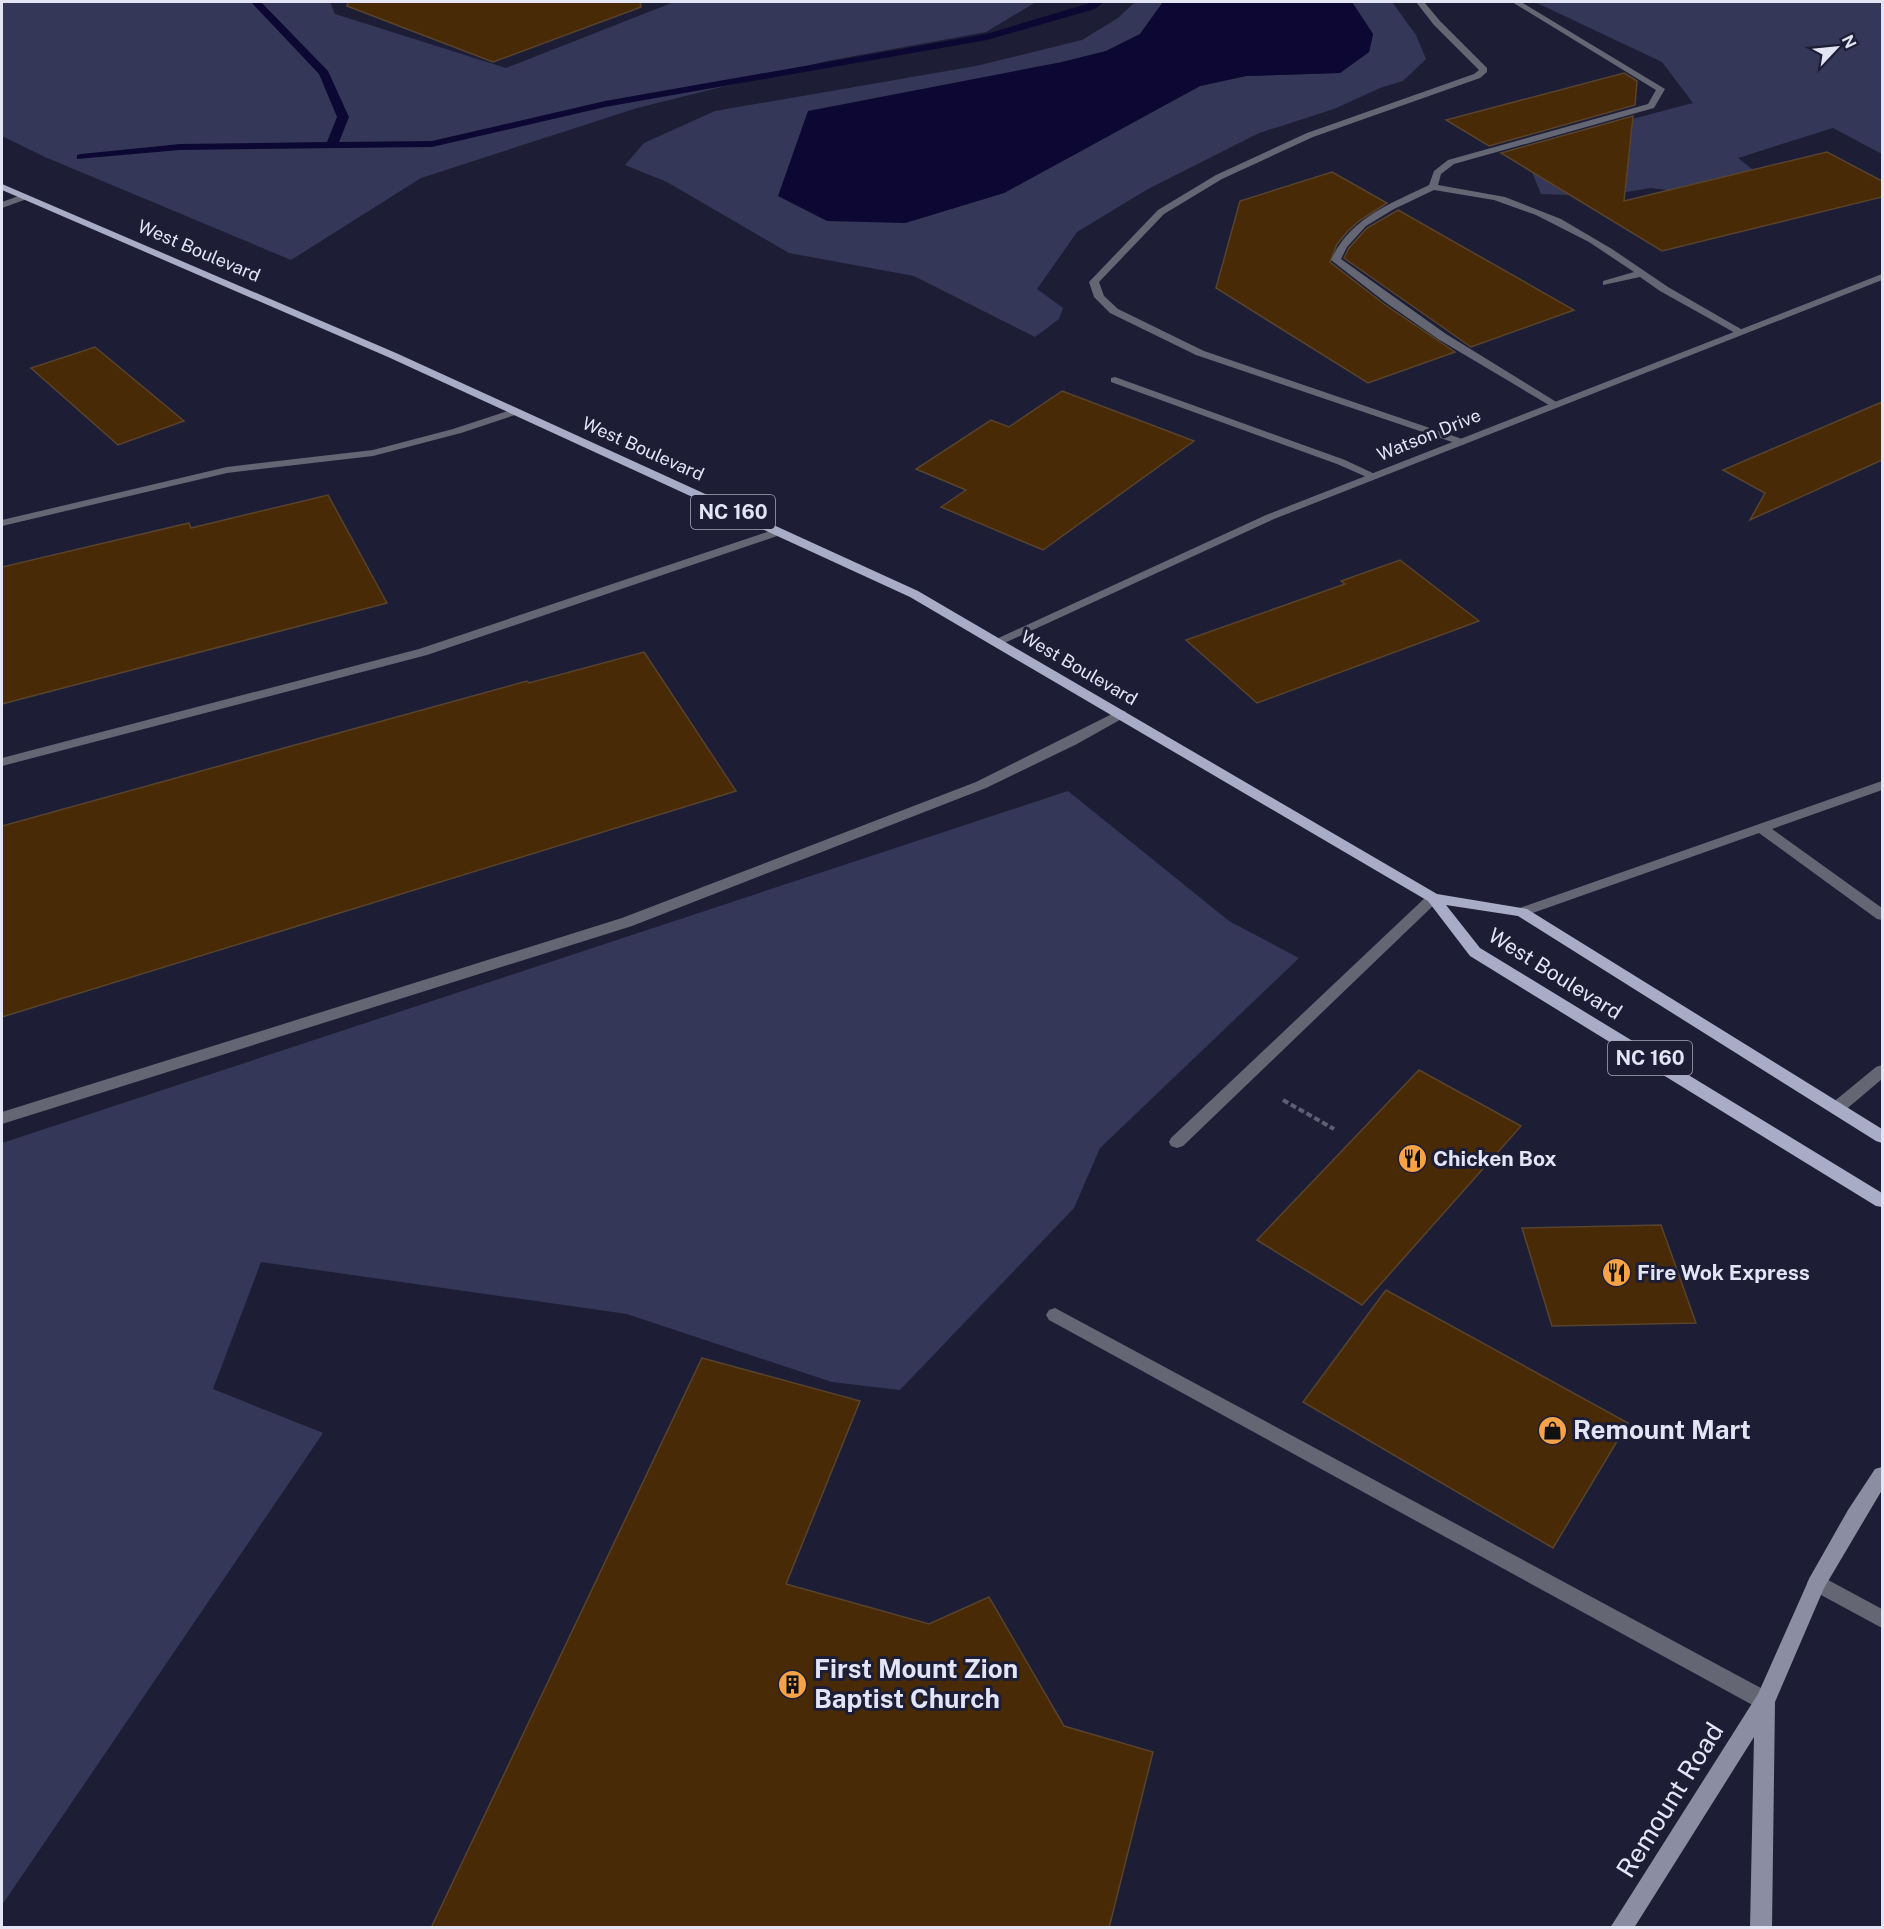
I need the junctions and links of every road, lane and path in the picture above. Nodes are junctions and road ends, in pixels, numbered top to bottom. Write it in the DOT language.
graph roads {
  1 [pos="1419,2"];
  2 [pos="1516,2"];
  3 [pos="2,187"];
  4 [pos="1433,187"];
  5 [pos="24,197"];
  6 [pos="2,205"];
  7 [pos="1642,273"];
  8 [pos="1882,278"];
  9 [pos="1607,283"];
  10 [pos="1741,332"];
  11 [pos="1115,380"];
  12 [pos="1554,405"];
  13 [pos="514,412"];
  14 [pos="1461,442"];
  15 [pos="1373,476"];
  16 [pos="2,523"];
  17 [pos="779,532"];
  18 [pos="996,642"];
  19 [pos="1120,714"];
  20 [pos="2,762"];
  21 [pos="1882,785"];
  22 [pos="1761,828"];
  23 [pos="1433,898"];
  24 [pos="1522,912"];
  25 [pos="1882,915"];
  26 [pos="1882,1071"];
  27 [pos="1244,1078"];
  28 [pos="1837,1108"];
  29 [pos="2,1118"];
  30 [pos="1334,1129"];
  31 [pos="1882,1137"];
  32 [pos="1177,1142"];
  33 [pos="1882,1201"];
  34 [pos="1055,1315"];
  35 [pos="1882,1475"];
  36 [pos="1817,1583"];
  37 [pos="1882,1619"];
  38 [pos="1765,1701"];
  39 [pos="1621,1928"];
  40 [pos="1761,1928"];
  1 -- 14 [label="street"];
  2 -- 4 [label="street"];
  3 -- 5 [label="main road, West Boulevard / NC 160"];
  4 -- 7 [label="street"];
  4 -- 12 [label="street"];
  5 -- 6 [label="street"];
  5 -- 13 [label="main road, West Boulevard / NC 160"];
  7 -- 9 [label="street"];
  7 -- 10 [label="street"];
  8 -- 10 [label="street, Watson Drive"];
  10 -- 12 [label="street, Watson Drive"];
  11 -- 15 [label="street"];
  12 -- 14 [label="street, Watson Drive"];
  13 -- 16 [label="street"];
  13 -- 17 [label="main road, West Boulevard / NC 160"];
  14 -- 15 [label="street, Watson Drive"];
  15 -- 18 [label="street, Watson Drive"];
  17 -- 18 [label="main road, West Boulevard / NC 160"];
  17 -- 20 [label="street"];
  18 -- 19 [label="main road, West Boulevard / NC 160"];
  19 -- 23 [label="main road, West Boulevard / NC 160"];
  19 -- 29 [label="street"];
  21 -- 22 [label="street"];
  22 -- 24 [label="street"];
  22 -- 25 [label="street"];
  23 -- 24 [label="main road, West Boulevard / NC 160"];
  23 -- 27 [label="street"];
  23 -- 33 [label="main road, West Boulevard / NC 160"];
  24 -- 28 [label="main road, West Boulevard / NC 160"];
  26 -- 28 [label="street"];
  27 -- 30 [label="path"];
  27 -- 32 [label="street"];
  28 -- 31 [label="main road, West Boulevard / NC 160"];
  34 -- 38 [label="street"];
  35 -- 36 [label="main road, Remount Road"];
  36 -- 37 [label="street"];
  36 -- 38 [label="main road, Remount Road"];
  38 -- 39 [label="main road, Remount Road"];
  38 -- 40 [label="main road, Remount Road"];
}
